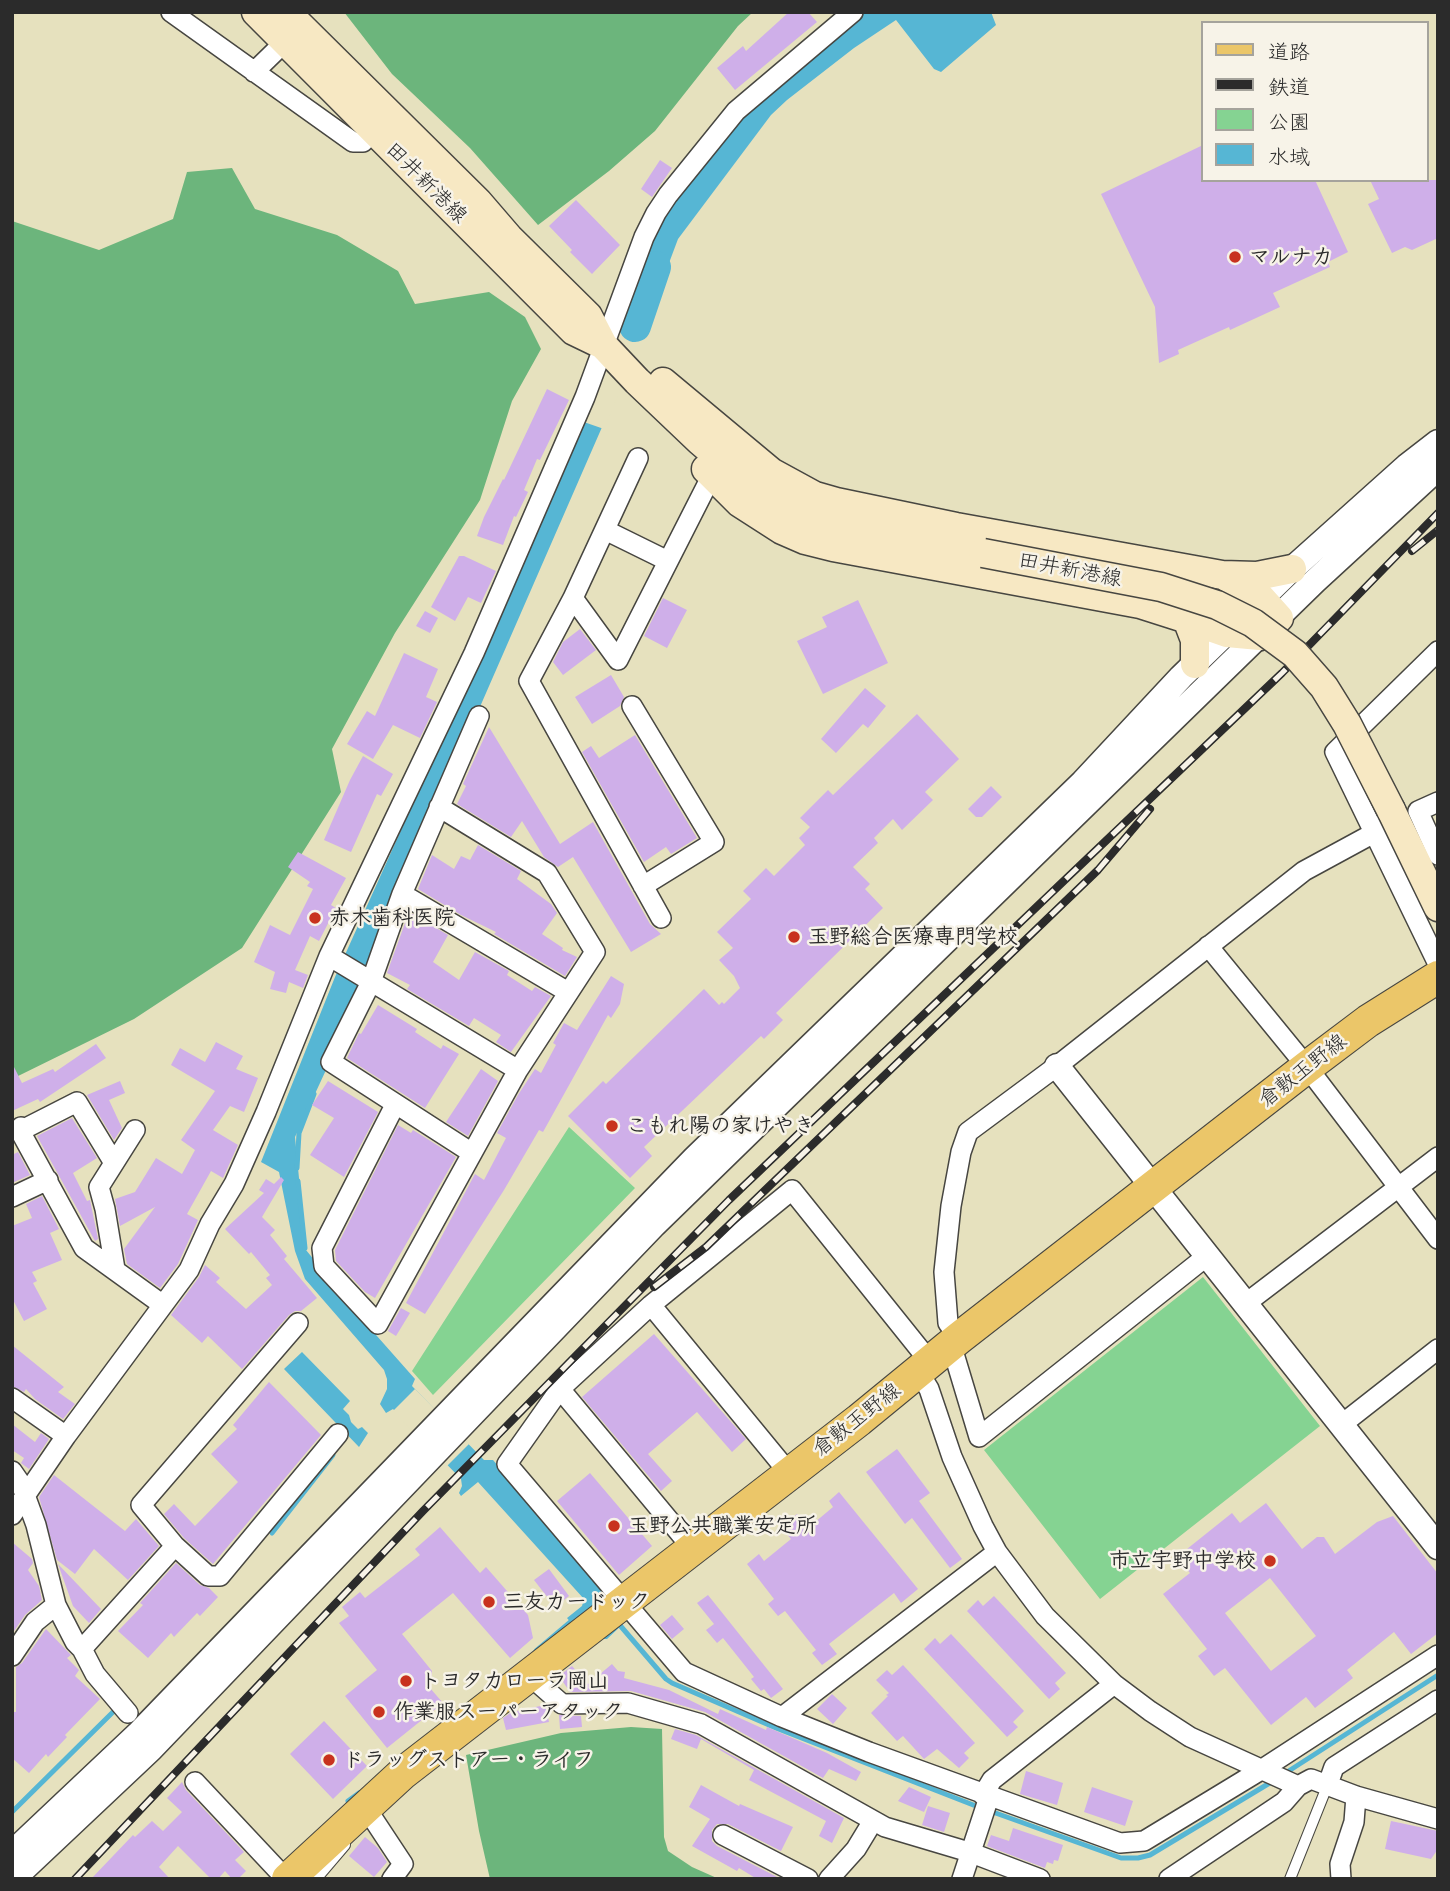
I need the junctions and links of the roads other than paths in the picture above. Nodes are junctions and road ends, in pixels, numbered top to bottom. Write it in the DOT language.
graph roads {
  1 [pos="171,12"];
  2 [pos="256,12"];
  3 [pos="853,12"];
  4 [pos="291,27"];
  5 [pos="254,72"];
  6 [pos="381,121"];
  7 [pos="607,350"];
  8 [pos="1438,442"];
  9 [pos="638,458"];
  10 [pos="1438,468"];
  11 [pos="712,475"];
  12 [pos="605,530"];
  13 [pos="668,561"];
  14 [pos="1292,569"];
  15 [pos="1222,575"];
  16 [pos="573,598"];
  17 [pos="1267,618"];
  18 [pos="1187,619"];
  19 [pos="1227,633"];
  20 [pos="1438,651"];
  21 [pos="1195,664"];
  22 [pos="632,706"];
  23 [pos="479,716"];
  24 [pos="1438,802"];
  25 [pos="439,807"];
  26 [pos="1374,833"];
  27 [pos="1438,855"];
  28 [pos="643,886"];
  29 [pos="402,894"];
  30 [pos="1438,907"];
  31 [pos="661,918"];
  32 [pos="1208,946"];
  33 [pos="329,956"];
  34 [pos="1438,964"];
  35 [pos="1438,977"];
  36 [pos="370,982"];
  37 [pos="568,992"];
  38 [pos="1057,1066"];
  39 [pos="1307,1067"];
  40 [pos="518,1070"];
  41 [pos="396,1105"];
  42 [pos="135,1130"];
  43 [pos="472,1153"];
  44 [pos="1438,1157"];
  45 [pos="114,1163"];
  46 [pos="48,1180"];
  47 [pos="1399,1186"];
  48 [pos="1154,1188"];
  49 [pos="12,1198"];
  50 [pos="1438,1239"];
  51 [pos="1208,1256"];
  52 [pos="115,1269"];
  53 [pos="1245,1304"];
  54 [pos="163,1305"];
  55 [pos="652,1306"];
  56 [pos="298,1323"];
  57 [pos="1438,1349"];
  58 [pos="940,1354"];
  59 [pos="560,1389"];
  60 [pos="12,1398"];
  61 [pos="450,1424"];
  62 [pos="1340,1425"];
  63 [pos="338,1434"];
  64 [pos="66,1436"];
  65 [pos="428,1447"];
  66 [pos="789,1473"];
  67 [pos="18,1484"];
  68 [pos="12,1515"];
  69 [pos="175,1546"];
  70 [pos="1438,1548"];
  71 [pos="693,1549"];
  72 [pos="997,1552"];
  73 [pos="56,1605"];
  74 [pos="619,1606"];
  75 [pos="82,1649"];
  76 [pos="1438,1655"];
  77 [pos="12,1656"];
  78 [pos="529,1675"];
  79 [pos="1114,1684"];
  80 [pos="1438,1700"];
  81 [pos="128,1713"];
  82 [pos="782,1717"];
  83 [pos="1280,1778"];
  84 [pos="195,1782"];
  85 [pos="1328,1784"];
  86 [pos="1356,1796"];
  87 [pos="985,1803"];
  88 [pos="366,1808"];
  89 [pos="1438,1819"];
  90 [pos="873,1821"];
  91 [pos="723,1835"];
  92 [pos="969,1852"];
  93 [pos="12,1853"];
  94 [pos="403,1874"];
  95 [pos="13,1879"];
  96 [pos="287,1879"];
  97 [pos="316,1879"];
  98 [pos="808,1879"];
  99 [pos="829,1879"];
  100 [pos="962,1879"];
  101 [pos="1040,1879"];
  102 [pos="1169,1879"];
  103 [pos="1290,1879"];
  104 [pos="1341,1879"];
  1 -- 5 [label="street"];
  2 -- 4 [label="main road, 田井新港線"];
  3 -- 7 [label="street"];
  4 -- 5 [label="street"];
  4 -- 6 [label="main road, 田井新港線"];
  5 -- 6 [label="street"];
  6 -- 7 [label="main road, 田井新港線"];
  7 -- 11 [label="main road"];
  7 -- 15 [label="main road"];
  7 -- 30 [label="main road, 田井新港線, bridge"];
  7 -- 33 [label="street"];
  8 -- 14 [label="street"];
  9 -- 12 [label="street"];
  10 -- 17 [label="street"];
  11 -- 13 [label="street"];
  11 -- 18 [label="main road"];
  12 -- 13 [label="street"];
  12 -- 16 [label="street"];
  13 -- 16 [label="street"];
  14 -- 15 [label="main road"];
  14 -- 17 [label="street"];
  15 -- 17 [label="main road"];
  16 -- 28 [label="street"];
  17 -- 19 [label="main road"];
  17 -- 19 [label="street"];
  17 -- 61 [label="street"];
  18 -- 19 [label="main road"];
  18 -- 21 [label="main road"];
  19 -- 21 [label="street"];
  20 -- 26 [label="street"];
  21 -- 61 [label="street"];
  22 -- 28 [label="street"];
  23 -- 25 [label="street"];
  24 -- 27 [label="street"];
  25 -- 29 [label="street"];
  25 -- 37 [label="street"];
  26 -- 32 [label="street"];
  26 -- 34 [label="street"];
  28 -- 31 [label="street"];
  29 -- 36 [label="street"];
  29 -- 37 [label="street"];
  32 -- 38 [label="street"];
  32 -- 39 [label="street"];
  33 -- 36 [label="street"];
  33 -- 54 [label="street"];
  35 -- 39 [label="main road, 倉敷玉野線"];
  36 -- 40 [label="street"];
  36 -- 41 [label="street"];
  37 -- 40 [label="street"];
  38 -- 48 [label="street"];
  38 -- 58 [label="street"];
  39 -- 47 [label="street"];
  39 -- 48 [label="main road, 倉敷玉野線"];
  40 -- 43 [label="street"];
  41 -- 43 [label="street"];
  41 -- 43 [label="street"];
  42 -- 45 [label="street"];
  44 -- 47 [label="street"];
  45 -- 46 [label="street"];
  45 -- 52 [label="street"];
  46 -- 49 [label="street"];
  46 -- 52 [label="street"];
  47 -- 50 [label="street"];
  47 -- 53 [label="street"];
  48 -- 51 [label="street"];
  48 -- 58 [label="main road, 倉敷玉野線"];
  51 -- 53 [label="street"];
  51 -- 58 [label="street"];
  52 -- 54 [label="street"];
  53 -- 62 [label="street"];
  54 -- 64 [label="street"];
  55 -- 58 [label="street"];
  55 -- 59 [label="street"];
  55 -- 66 [label="street"];
  56 -- 69 [label="street"];
  57 -- 62 [label="street"];
  58 -- 66 [label="main road, 倉敷玉野線"];
  58 -- 72 [label="street"];
  59 -- 71 [label="street"];
  59 -- 74 [label="street"];
  60 -- 64 [label="street"];
  61 -- 65 [label="street"];
  62 -- 70 [label="street"];
  63 -- 69 [label="street"];
  64 -- 67 [label="street"];
  65 -- 93 [label="street"];
  65 -- 95 [label="street"];
  66 -- 71 [label="main road, 倉敷玉野線"];
  67 -- 68 [label="street"];
  67 -- 73 [label="street"];
  69 -- 75 [label="street"];
  71 -- 74 [label="main road, 倉敷玉野線"];
  72 -- 79 [label="street"];
  72 -- 82 [label="street"];
  73 -- 75 [label="street"];
  73 -- 77 [label="street"];
  74 -- 78 [label="main road, 倉敷玉野線"];
  74 -- 82 [label="street"];
  75 -- 81 [label="street"];
  76 -- 83 [label="street"];
  78 -- 88 [label="main road, 倉敷玉野線"];
  78 -- 90 [label="street"];
  79 -- 83 [label="street"];
  79 -- 87 [label="street"];
  80 -- 85 [label="street"];
  82 -- 87 [label="street"];
  83 -- 85 [label="street"];
  83 -- 87 [label="street"];
  83 -- 102 [label="street"];
  84 -- 96 [label="street"];
  85 -- 86 [label="street"];
  85 -- 103 [label="lane"];
  86 -- 89 [label="street"];
  86 -- 104 [label="street"];
  87 -- 92 [label="street"];
  88 -- 94 [label="street"];
  88 -- 96 [label="main road, 倉敷玉野線"];
  88 -- 97 [label="lane"];
  90 -- 92 [label="street"];
  90 -- 99 [label="street"];
  91 -- 98 [label="street"];
  92 -- 100 [label="street"];
  92 -- 101 [label="street"];
}
